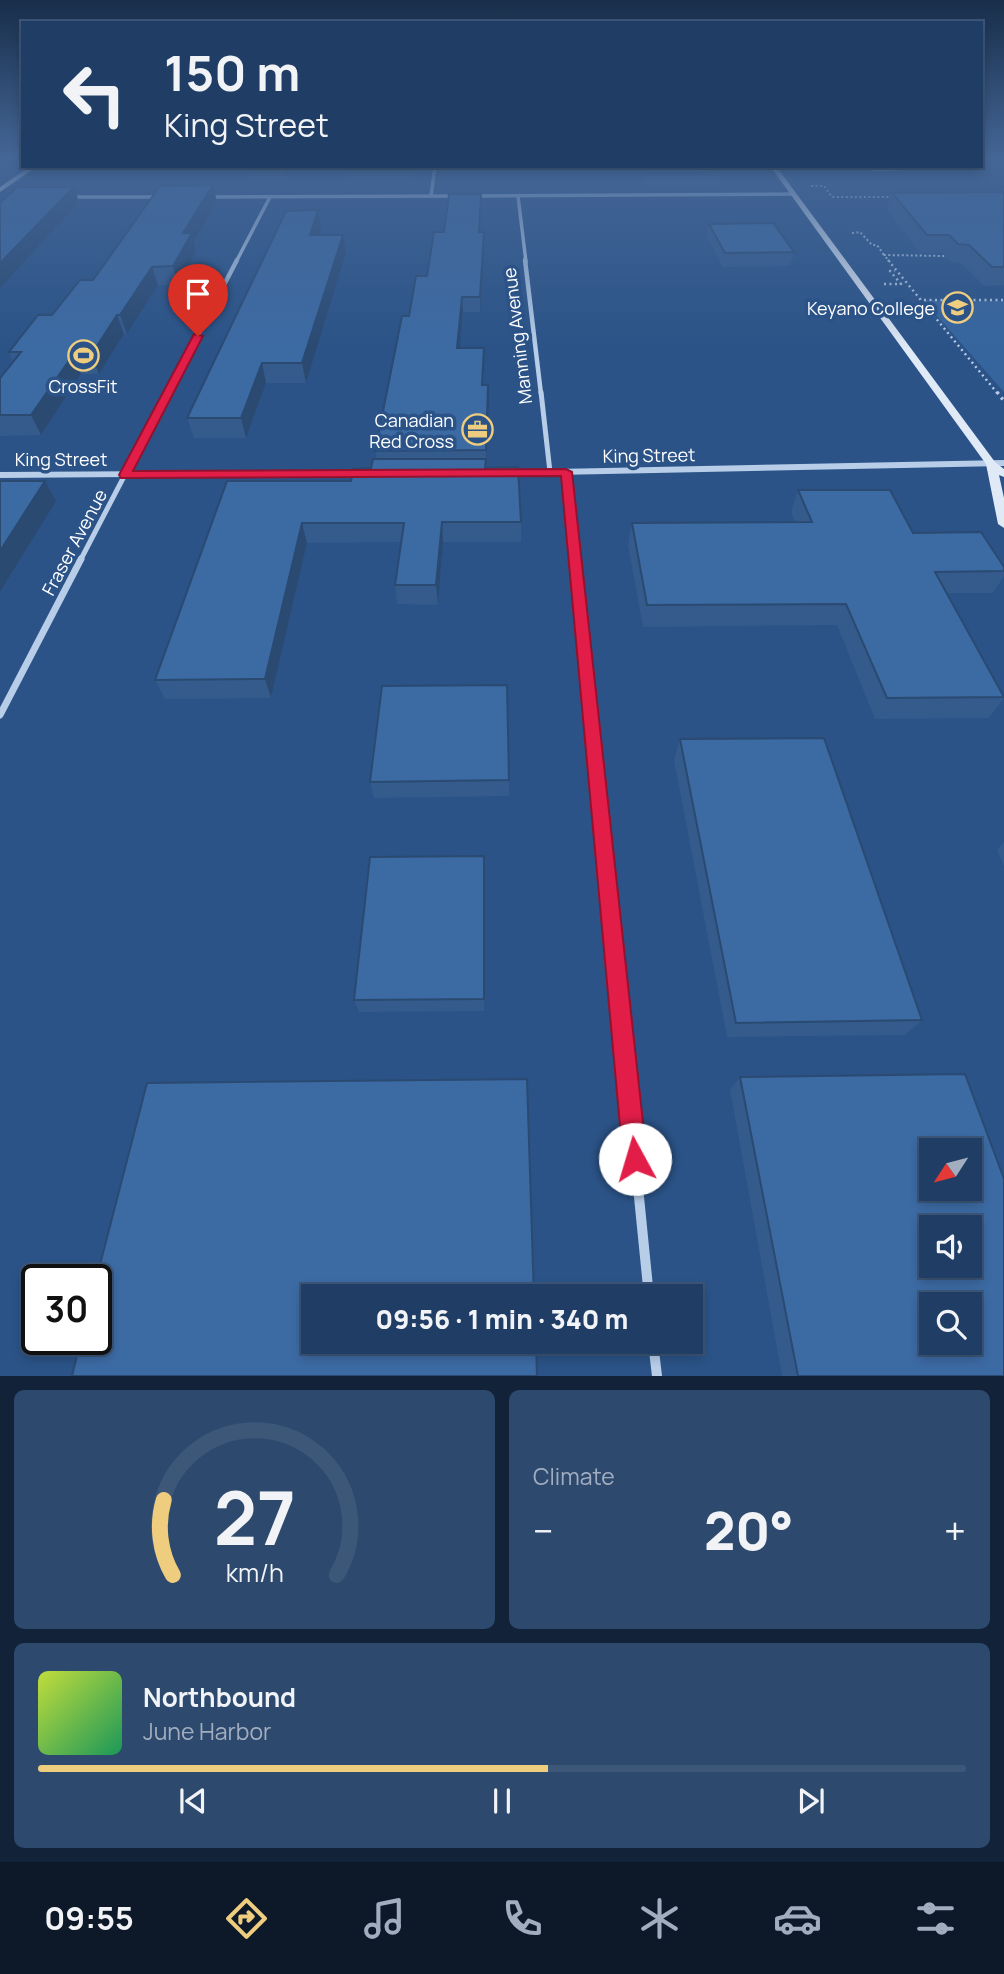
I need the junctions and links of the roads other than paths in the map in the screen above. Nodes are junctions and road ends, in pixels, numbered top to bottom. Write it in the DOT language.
graph roads {
  1 [pos="257,221"];
  2 [pos="521,221"];
  3 [pos="812,221"];
  4 [pos="1004,463"];
  5 [pos="990,464"];
  6 [pos="550,472"];
  7 [pos="566,472"];
  8 [pos="495,473"];
  9 [pos="372,474"];
  10 [pos="1004,474"];
  11 [pos="0,475"];
  12 [pos="125,475"];
  13 [pos="1004,524"];
  14 [pos="0,715"];
  15 [pos="648,1284"];
  16 [pos="654,1354"];
  17 [pos="657,1376"];
  1 -- 12 [label="street, Fraser Avenue"];
  2 -- 6 [label="street, Manning Avenue"];
  3 -- 5 [label="main road"];
  4 -- 5 [label="street, King Street"];
  5 -- 7 [label="street, King Street"];
  5 -- 10 [label="main road"];
  5 -- 13 [label="main road"];
  6 -- 7 [label="street, King Street"];
  6 -- 8 [label="street, King Street"];
  7 -- 15 [label="street"];
  9 -- 12 [label="street, King Street"];
  11 -- 12 [label="street, King Street"];
  12 -- 14 [label="street, Fraser Avenue"];
  16 -- 17 [label="street"];
}
